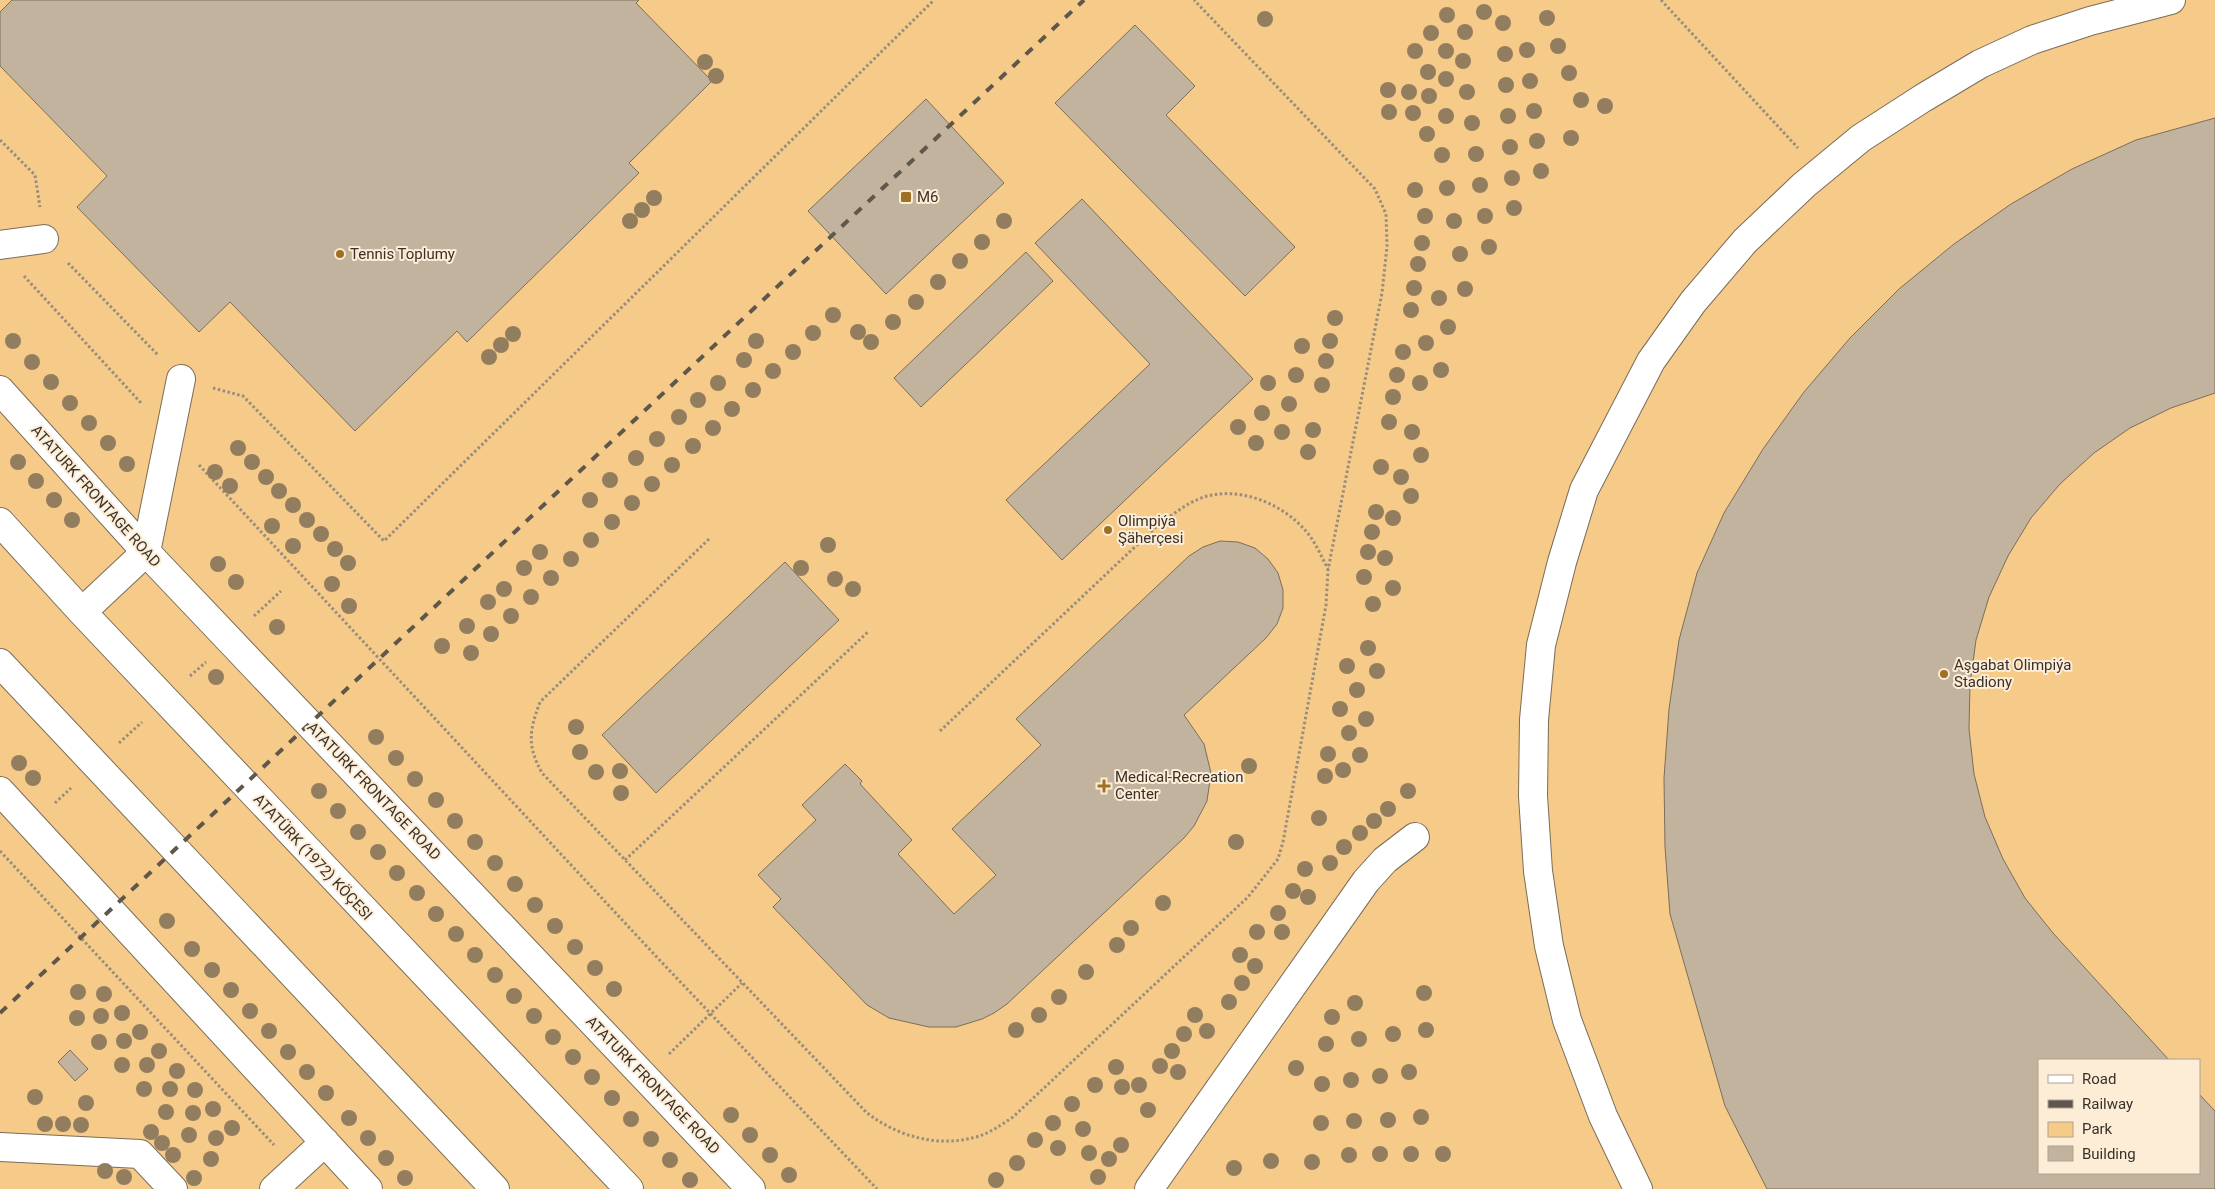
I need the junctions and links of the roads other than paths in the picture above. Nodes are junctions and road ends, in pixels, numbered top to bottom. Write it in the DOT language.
graph roads {
  1 [pos="2172,0"];
  2 [pos="44,239"];
  3 [pos="0,244"];
  4 [pos="181,379"];
  5 [pos="0,390"];
  6 [pos="0,522"];
  7 [pos="146,552"];
  8 [pos="82,612"];
  9 [pos="0,663"];
  10 [pos="0,791"];
  11 [pos="1415,837"];
  12 [pos="325,1142"];
  13 [pos="0,1147"];
  14 [pos="173,1189"];
  15 [pos="274,1189"];
  16 [pos="368,1189"];
  17 [pos="495,1189"];
  18 [pos="629,1189"];
  19 [pos="751,1189"];
  20 [pos="1148,1189"];
  21 [pos="1638,1189"];
  1 -- 21 [label="main road"];
  2 -- 3 [label="main road"];
  4 -- 7 [label="main road"];
  5 -- 7 [label="main road, ATATURK FRONTAGE ROAD"];
  6 -- 8 [label="main road, ATATÜRK (1972) KÖÇESI"];
  7 -- 8 [label="main road"];
  7 -- 19 [label="main road, ATATURK FRONTAGE ROAD"];
  8 -- 18 [label="main road, ATATÜRK (1972) KÖÇESI"];
  9 -- 17 [label="main road"];
  10 -- 12 [label="main road"];
  11 -- 20 [label="main road"];
  12 -- 15 [label="main road"];
  12 -- 16 [label="main road"];
  13 -- 14 [label="main road"];
}
